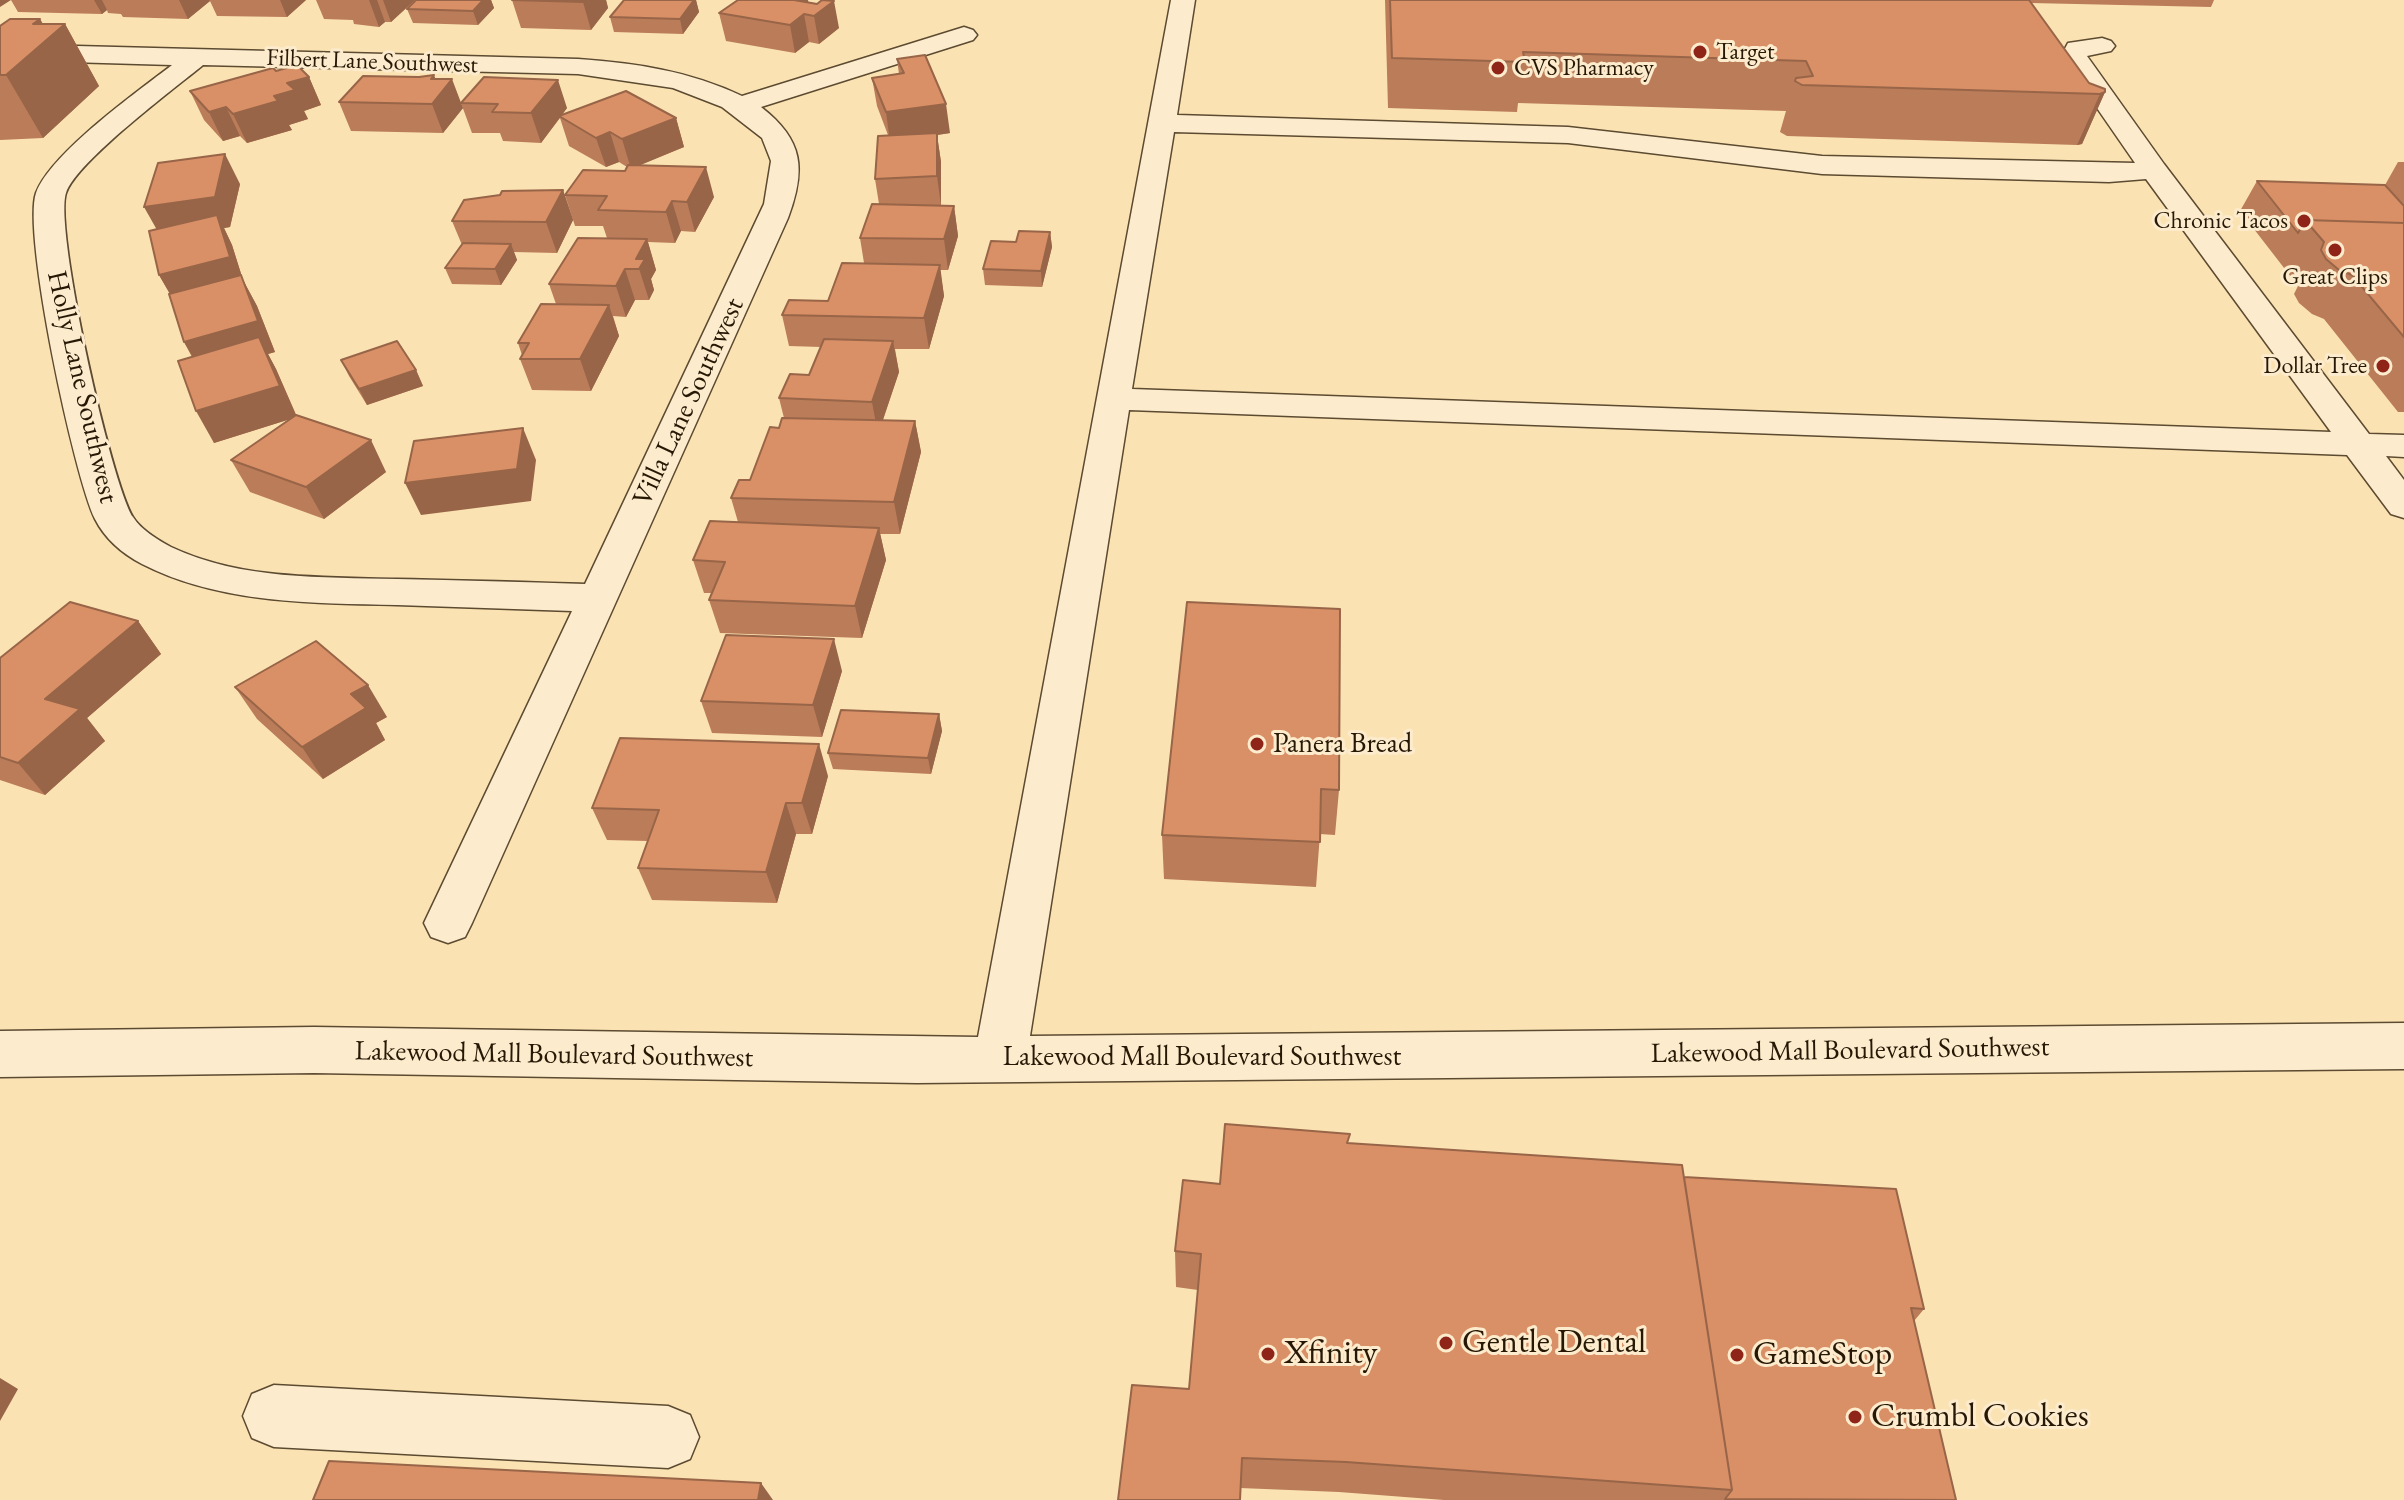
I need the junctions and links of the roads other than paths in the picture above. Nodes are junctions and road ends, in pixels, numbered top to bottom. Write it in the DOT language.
graph roads {
  1 [pos="1183,0"];
  2 [pos="964,35"];
  3 [pos="2102,46"];
  4 [pos="0,52"];
  5 [pos="197,57"];
  6 [pos="737,106"];
  7 [pos="1162,123"];
  8 [pos="2154,170"];
  9 [pos="1115,399"];
  10 [pos="2358,445"];
  11 [pos="2404,446"];
  12 [pos="2404,506"];
  13 [pos="598,598"];
  14 [pos="448,923"];
  15 [pos="2404,1046"];
  16 [pos="0,1054"];
  17 [pos="1001,1058"];
  18 [pos="274,1416"];
  19 [pos="668,1437"];
  1 -- 7 [label="street"];
  2 -- 6 [label="street"];
  3 -- 8 [label="street"];
  4 -- 5 [label="street, Filbert Lane Southwest"];
  5 -- 6 [label="street, Filbert Lane Southwest"];
  5 -- 13 [label="street, Holly Lane Southwest"];
  6 -- 13 [label="street, Villa Lane Southwest"];
  7 -- 8 [label="street"];
  7 -- 9 [label="street"];
  8 -- 10 [label="street"];
  9 -- 10 [label="street"];
  9 -- 17 [label="street"];
  10 -- 11 [label="street"];
  10 -- 12 [label="street"];
  13 -- 14 [label="street, Villa Lane Southwest"];
  15 -- 17 [label="street, Lakewood Mall Boulevard Southwest"];
  16 -- 17 [label="street, Lakewood Mall Boulevard Southwest"];
  18 -- 19 [label="street"];
}
